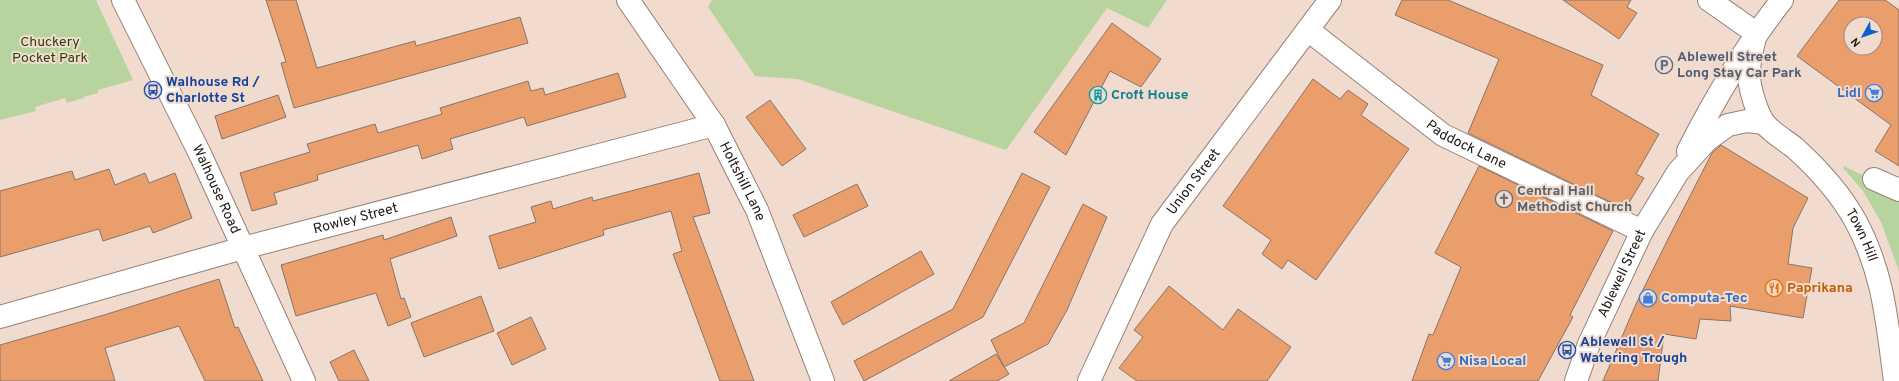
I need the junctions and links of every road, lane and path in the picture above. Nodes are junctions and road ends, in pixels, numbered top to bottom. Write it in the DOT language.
graph roads {
  1 [pos="123,0"];
  2 [pos="628,0"];
  3 [pos="1330,0"];
  4 [pos="1709,0"];
  5 [pos="1782,0"];
  6 [pos="1308,30"];
  7 [pos="1756,33"];
  8 [pos="1764,123"];
  9 [pos="714,125"];
  10 [pos="1678,172"];
  11 [pos="1874,179"];
  12 [pos="1899,190"];
  13 [pos="1642,232"];
  14 [pos="243,248"];
  15 [pos="0,317"];
  16 [pos="304,381"];
  17 [pos="823,381"];
  18 [pos="1088,381"];
  19 [pos="1576,381"];
  20 [pos="1895,381"];
  1 -- 14 [label="street, Walhouse Road"];
  2 -- 9 [label="street, Holtshill Lane"];
  3 -- 6 [label="street, Union Street"];
  4 -- 7 [label="street"];
  5 -- 7 [label="street, Ablewell Street"];
  6 -- 13 [label="street, Paddock Lane"];
  6 -- 18 [label="street, Union Street"];
  7 -- 8 [label="street, Ablewell Street"];
  7 -- 10 [label="street, Ablewell Street"];
  8 -- 10 [label="street, Ablewell Street"];
  8 -- 20 [label="street, Town Hill"];
  9 -- 14 [label="street, Rowley Street"];
  9 -- 17 [label="street, Holtshill Lane"];
  10 -- 13 [label="street, Ablewell Street"];
  11 -- 12 [label="street"];
  13 -- 19 [label="street, Ablewell Street"];
  14 -- 15 [label="street, Rowley Street"];
  14 -- 16 [label="street, Walhouse Road"];
}
